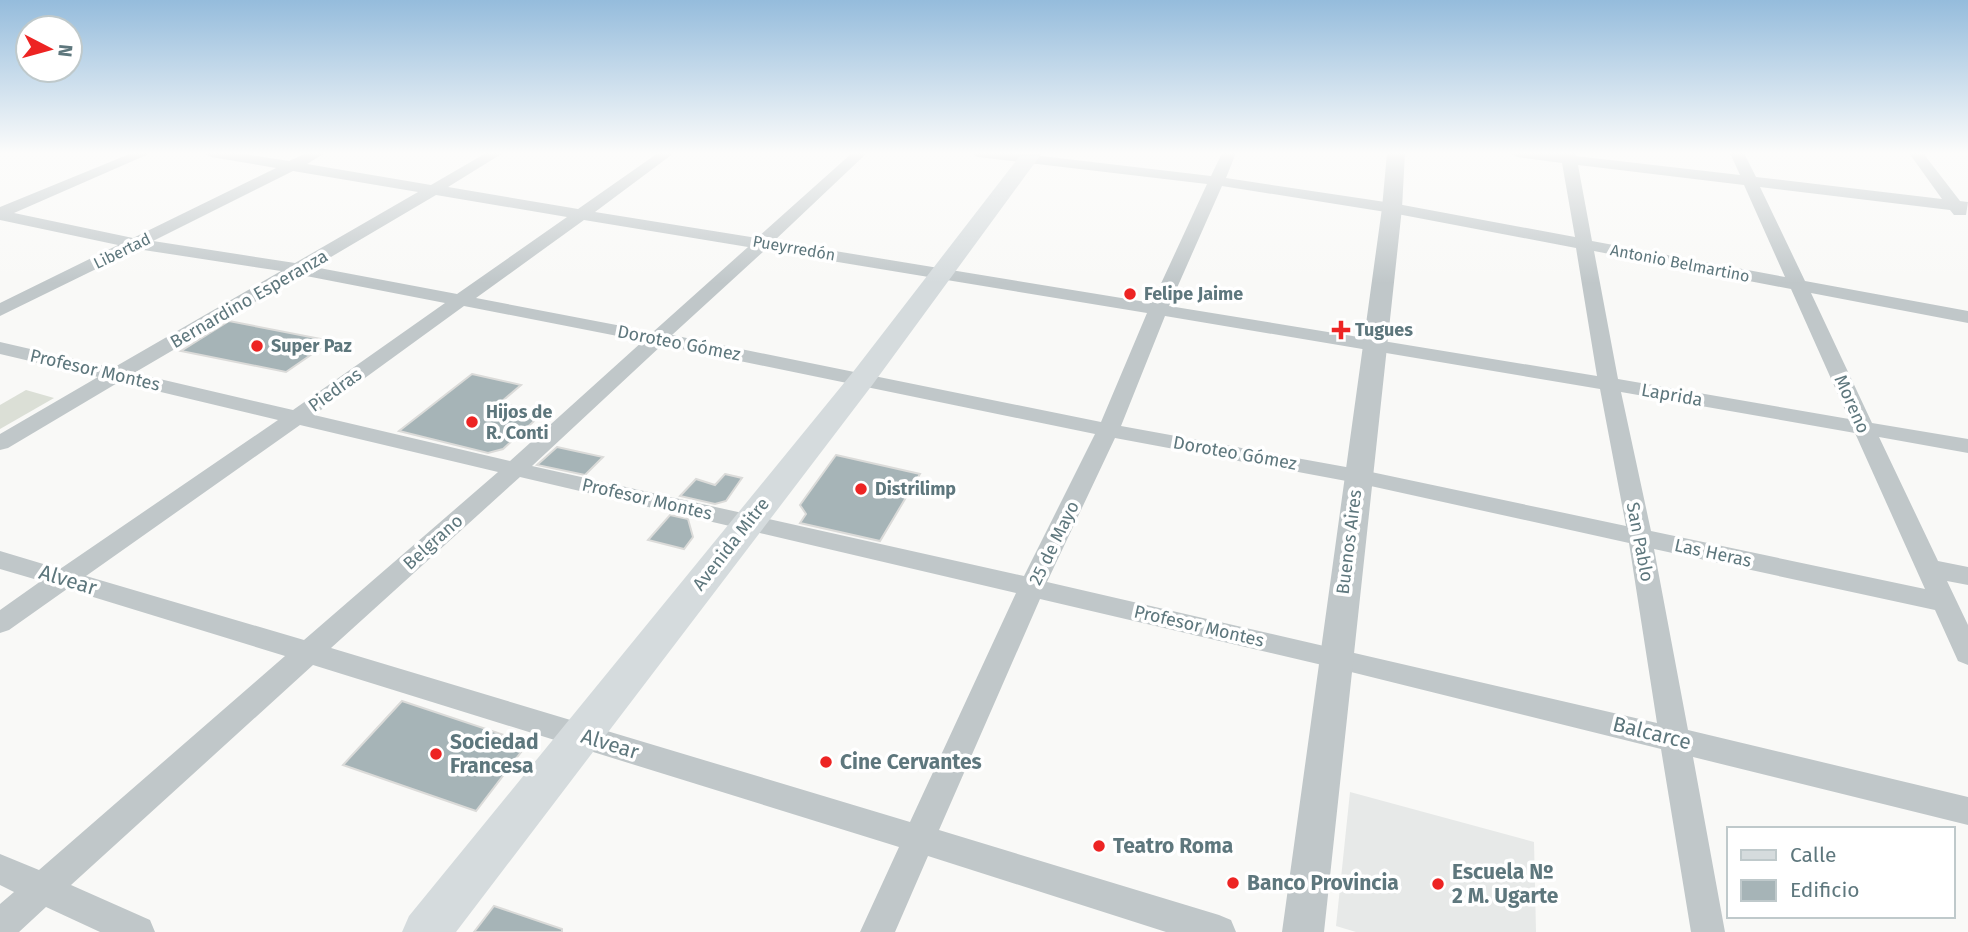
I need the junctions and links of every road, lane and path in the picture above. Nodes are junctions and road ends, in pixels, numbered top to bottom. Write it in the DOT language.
graph roads {
  1 [pos="41,196"];
  2 [pos="231,196"];
  3 [pos="424,196"];
  4 [pos="483,196"];
  5 [pos="606,196"];
  6 [pos="811,196"];
  7 [pos="1000,196"];
  8 [pos="1211,196"];
  9 [pos="1318,196"];
  10 [pos="1393,196"];
  11 [pos="1577,196"];
  12 [pos="1758,196"];
  13 [pos="1884,196"];
  14 [pos="1962,206"];
  15 [pos="1392,208"];
  16 [pos="583,213"];
  17 [pos="0,214"];
  18 [pos="1968,222"];
  19 [pos="759,243"];
  20 [pos="138,244"];
  21 [pos="1586,245"];
  22 [pos="299,269"];
  23 [pos="942,273"];
  24 [pos="1800,287"];
  25 [pos="461,300"];
  26 [pos="0,310"];
  27 [pos="1158,310"];
  28 [pos="1968,317"];
  29 [pos="656,338"];
  30 [pos="1376,346"];
  31 [pos="0,348"];
  32 [pos="118,375"];
  33 [pos="863,378"];
  34 [pos="1609,384"];
  35 [pos="297,417"];
  36 [pos="1108,429"];
  37 [pos="1864,429"];
  38 [pos="0,443"];
  39 [pos="1968,446"];
  40 [pos="515,469"];
  41 [pos="1357,475"];
  42 [pos="749,522"];
  43 [pos="1640,537"];
  44 [pos="0,560"];
  45 [pos="1930,569"];
  46 [pos="1968,576"];
  47 [pos="64,579"];
  48 [pos="1032,587"];
  49 [pos="1945,603"];
  50 [pos="0,623"];
  51 [pos="309,653"];
  52 [pos="1968,654"];
  53 [pos="1335,657"];
  54 [pos="581,734"];
  55 [pos="1675,739"];
  56 [pos="1968,811"];
  57 [pos="917,840"];
  58 [pos="0,869"];
  59 [pos="41,888"];
  60 [pos="0,926"];
  61 [pos="138,932"];
  62 [pos="426,932"];
  63 [pos="877,932"];
  64 [pos="1219,932"];
  65 [pos="1303,932"];
  66 [pos="1709,932"];
  1 -- 17 [label="street"];
  2 -- 20 [label="street, Libertad"];
  3 -- 22 [label="street, Bernardino Esperanza"];
  4 -- 16 [label="street, Pueyrredón"];
  5 -- 16 [label="street, Piedras"];
  6 -- 19 [label="street, Belgrano"];
  7 -- 23 [label="main road, Avenida Mitre"];
  8 -- 27 [label="street, 25 de Mayo"];
  9 -- 15 [label="street"];
  10 -- 15 [label="street, Buenos Aires"];
  11 -- 21 [label="street, San Pablo"];
  12 -- 24 [label="street, Moreno"];
  13 -- 14 [label="street"];
  14 -- 18 [label="street"];
  15 -- 21 [label="street, Antonio Belmartino"];
  15 -- 30 [label="street, Buenos Aires"];
  16 -- 19 [label="street, Pueyrredón"];
  16 -- 25 [label="street, Piedras"];
  17 -- 20 [label="street, Doroteo Gómez"];
  19 -- 23 [label="street, Pueyrredón"];
  19 -- 29 [label="street, Belgrano"];
  20 -- 22 [label="street, Doroteo Gómez"];
  20 -- 26 [label="street, Libertad"];
  21 -- 24 [label="street, Antonio Belmartino"];
  21 -- 34 [label="street, San Pablo"];
  22 -- 25 [label="street, Doroteo Gómez"];
  22 -- 32 [label="street, Bernardino Esperanza"];
  23 -- 27 [label="street, Pueyrredón"];
  23 -- 33 [label="main road, Avenida Mitre"];
  24 -- 28 [label="street, Antonio Belmartino"];
  24 -- 37 [label="street, Moreno"];
  25 -- 29 [label="street, Doroteo Gómez"];
  25 -- 35 [label="street, Piedras"];
  27 -- 30 [label="street, Pueyrredón"];
  27 -- 36 [label="street, 25 de Mayo"];
  29 -- 33 [label="street, Doroteo Gómez"];
  29 -- 40 [label="street, Belgrano"];
  30 -- 34 [label="street, Laprida"];
  30 -- 41 [label="street, Buenos Aires"];
  31 -- 32 [label="street, Profesor Montes"];
  32 -- 35 [label="street, Profesor Montes"];
  32 -- 38 [label="street, Bernardino Esperanza"];
  33 -- 36 [label="street, Doroteo Gómez"];
  33 -- 42 [label="main road, Avenida Mitre"];
  34 -- 37 [label="street, Laprida"];
  34 -- 43 [label="street, San Pablo"];
  35 -- 40 [label="street, Profesor Montes"];
  35 -- 47 [label="street, Piedras"];
  36 -- 41 [label="street, Doroteo Gómez"];
  36 -- 48 [label="street, 25 de Mayo"];
  37 -- 39 [label="street, Laprida"];
  37 -- 45 [label="street, Moreno"];
  40 -- 42 [label="street, Profesor Montes"];
  40 -- 51 [label="street, Belgrano"];
  41 -- 43 [label="street, Las Heras"];
  41 -- 53 [label="street, Buenos Aires"];
  42 -- 48 [label="street, Profesor Montes"];
  42 -- 54 [label="main road, Avenida Mitre"];
  43 -- 49 [label="street, Las Heras"];
  43 -- 55 [label="street, San Pablo"];
  44 -- 47 [label="street, Alvear"];
  45 -- 46 [label="street"];
  45 -- 49 [label="street, Moreno"];
  47 -- 50 [label="street, Piedras"];
  47 -- 51 [label="street, Alvear"];
  48 -- 53 [label="street, Profesor Montes"];
  48 -- 57 [label="street, 25 de Mayo"];
  49 -- 52 [label="street, Moreno"];
  51 -- 54 [label="street, Alvear"];
  51 -- 59 [label="street, Belgrano"];
  53 -- 55 [label="street, Balcarce"];
  53 -- 65 [label="street, Buenos Aires"];
  54 -- 57 [label="street, Alvear"];
  54 -- 62 [label="main road, Avenida Mitre"];
  55 -- 56 [label="street, Balcarce"];
  55 -- 66 [label="street, San Pablo"];
  57 -- 63 [label="street, 25 de Mayo"];
  57 -- 64 [label="street, Alvear"];
  58 -- 59 [label="street"];
  59 -- 60 [label="street, Belgrano"];
  59 -- 61 [label="street"];
}
